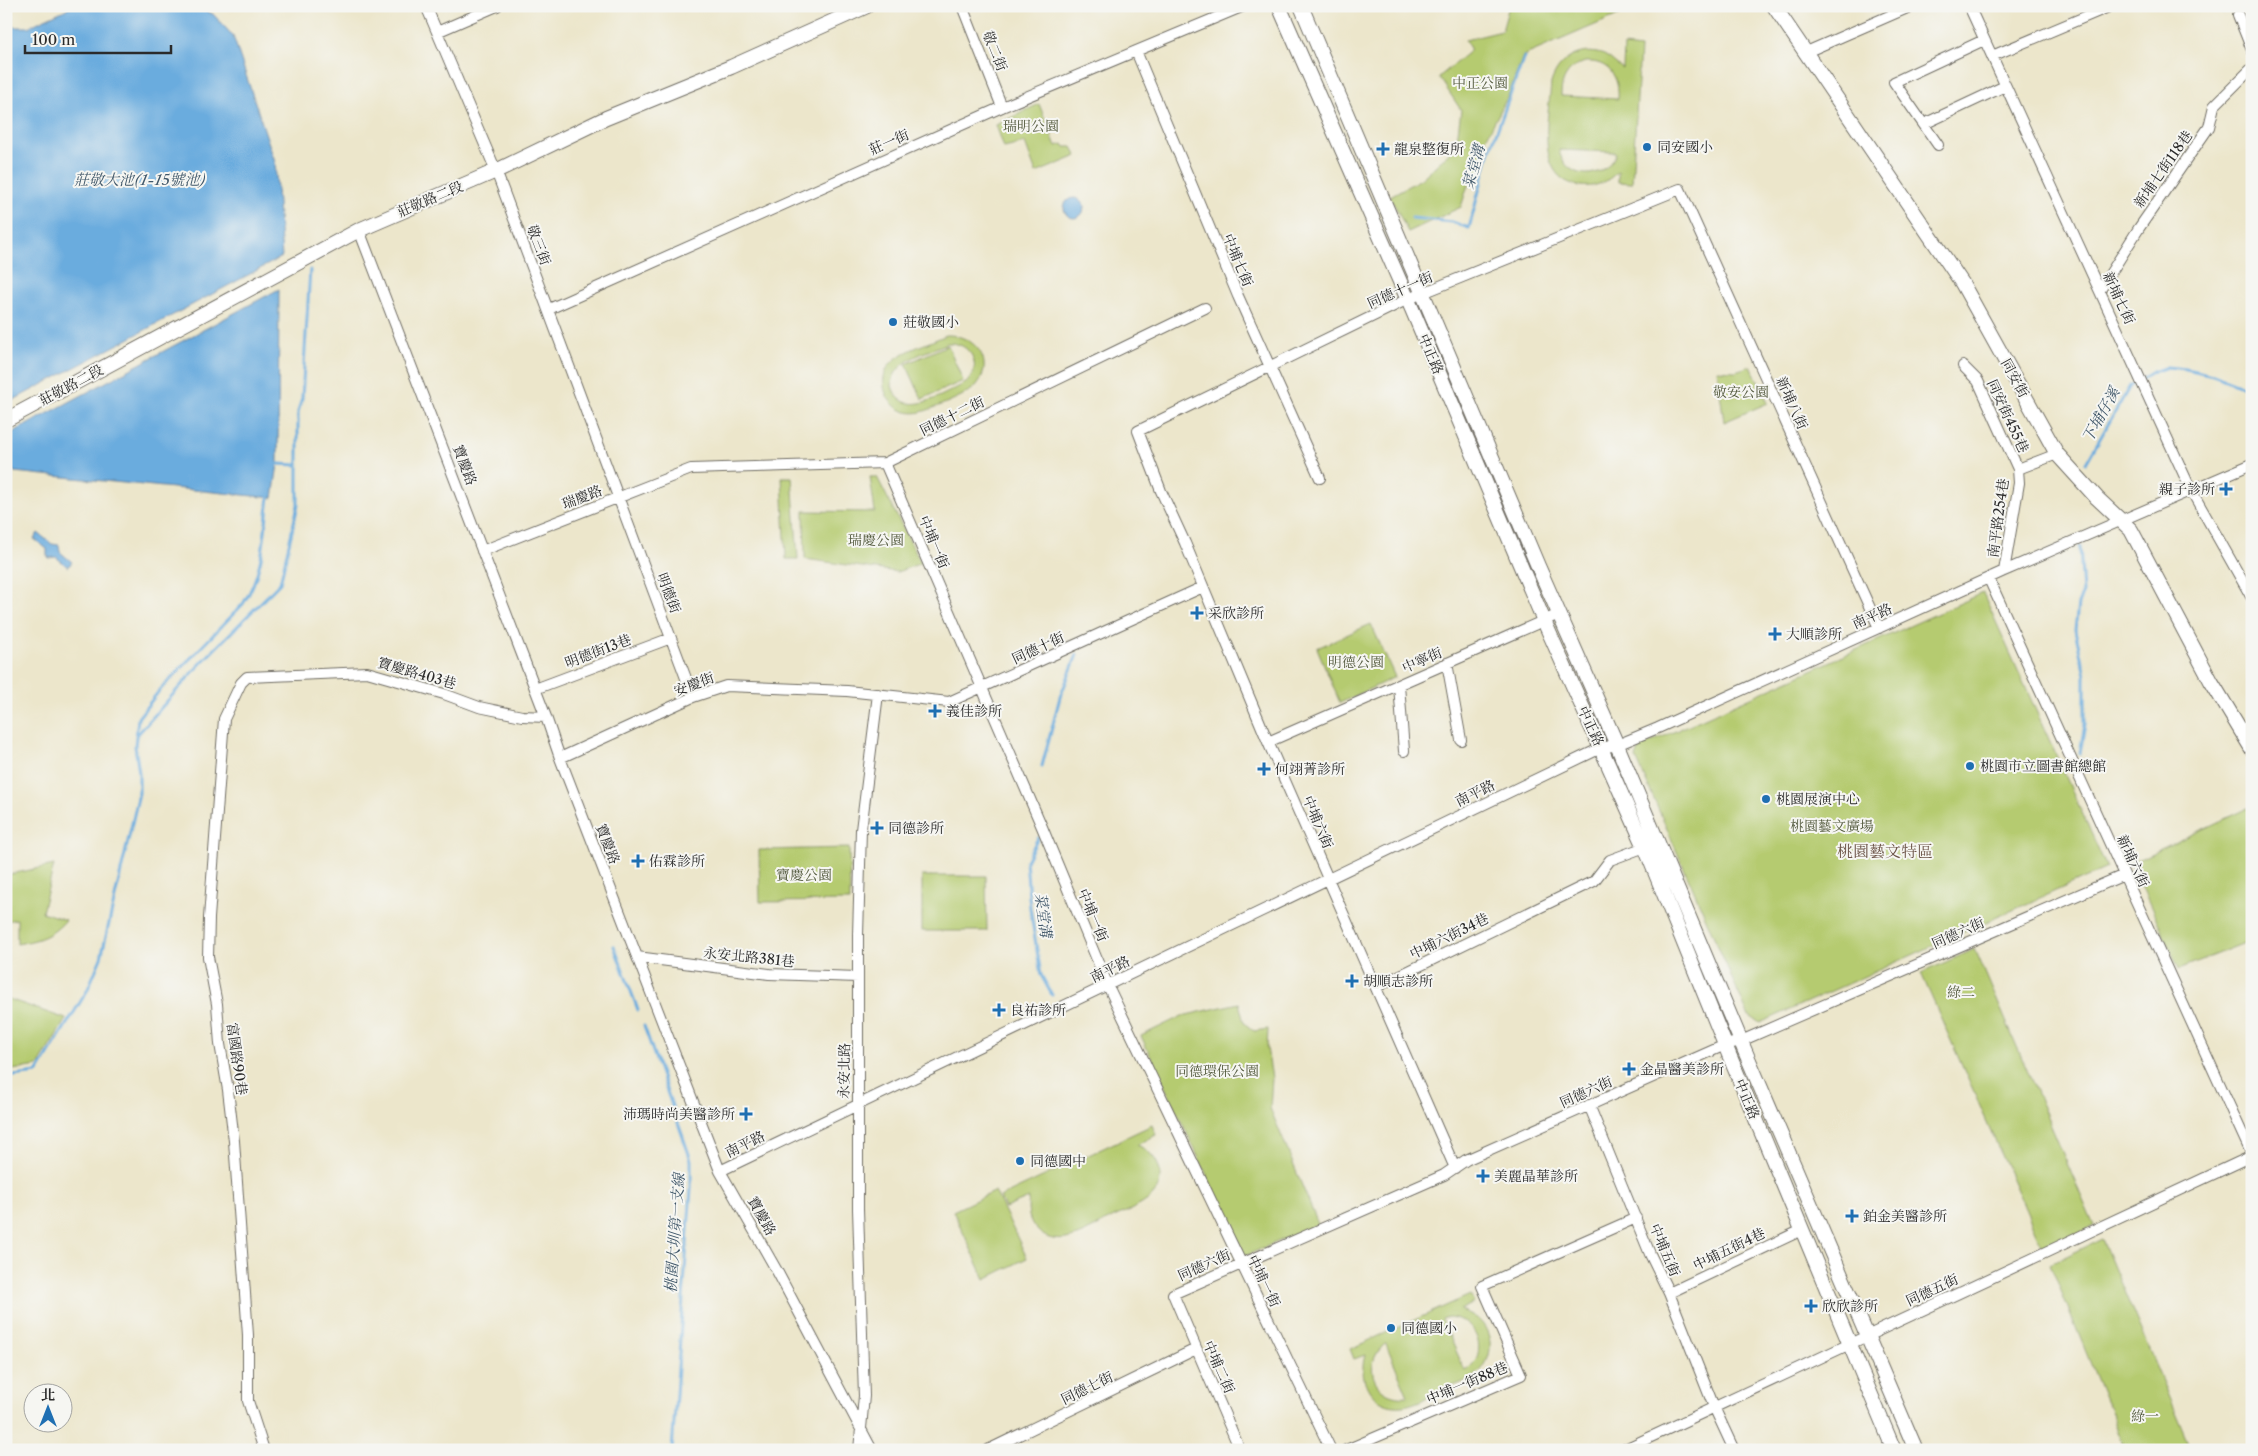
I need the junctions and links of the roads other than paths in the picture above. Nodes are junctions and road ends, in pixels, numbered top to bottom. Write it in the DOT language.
graph roads {
  1 [pos="426,6"];
  2 [pos="497,6"];
  3 [pos="867,6"];
  4 [pos="962,6"];
  5 [pos="1244,6"];
  6 [pos="1279,6"];
  7 [pos="1301,6"];
  8 [pos="1774,6"];
  9 [pos="1912,6"];
  10 [pos="1969,6"];
  11 [pos="2111,6"];
  12 [pos="2238,16"];
  13 [pos="437,32"];
  14 [pos="1984,40"];
  15 [pos="2252,50"];
  16 [pos="1136,51"];
  17 [pos="1804,52"];
  18 [pos="1992,56"];
  19 [pos="2252,68"];
  20 [pos="2005,86"];
  21 [pos="1002,106"];
  22 [pos="1924,124"];
  23 [pos="1938,145"];
  24 [pos="496,171"];
  25 [pos="1680,189"];
  26 [pos="359,230"];
  27 [pos="2100,290"];
  28 [pos="1423,294"];
  29 [pos="1408,299"];
  30 [pos="1205,308"];
  31 [pos="549,309"];
  32 [pos="1963,366"];
  33 [pos="1270,368"];
  34 [pos="6,420"];
  35 [pos="1138,431"];
  36 [pos="2057,454"];
  37 [pos="885,463"];
  38 [pos="2252,464"];
  39 [pos="691,469"];
  40 [pos="2018,469"];
  41 [pos="1320,478"];
  42 [pos="2191,490"];
  43 [pos="618,498"];
  44 [pos="2122,520"];
  45 [pos="482,551"];
  46 [pos="2004,571"];
  47 [pos="1989,579"];
  48 [pos="1203,587"];
  49 [pos="2252,598"];
  50 [pos="1559,614"];
  51 [pos="1544,621"];
  52 [pos="1879,628"];
  53 [pos="671,638"];
  54 [pos="1448,663"];
  55 [pos="247,677"];
  56 [pos="1399,685"];
  57 [pos="535,689"];
  58 [pos="981,689"];
  59 [pos="878,694"];
  60 [pos="694,698"];
  61 [pos="546,717"];
  62 [pos="1461,740"];
  63 [pos="1268,742"];
  64 [pos="1617,745"];
  65 [pos="1601,748"];
  66 [pos="2252,749"];
  67 [pos="1404,751"];
  68 [pos="560,758"];
  69 [pos="1645,847"];
  70 [pos="2124,875"];
  71 [pos="1328,880"];
  72 [pos="637,957"];
  73 [pos="858,977"];
  74 [pos="1108,986"];
  75 [pos="1376,987"];
  76 [pos="1741,1041"];
  77 [pos="1725,1046"];
  78 [pos="1589,1105"];
  79 [pos="857,1106"];
  80 [pos="2252,1156"];
  81 [pos="1455,1168"];
  82 [pos="720,1171"];
  83 [pos="1636,1218"];
  84 [pos="1802,1230"];
  85 [pos="1241,1264"];
  86 [pos="1669,1293"];
  87 [pos="1173,1294"];
  88 [pos="1868,1336"];
  89 [pos="1850,1344"];
  90 [pos="1196,1349"];
  91 [pos="1714,1407"];
  92 [pos="861,1432"];
  93 [pos="264,1450"];
  94 [pos="859,1450"];
  95 [pos="872,1450"];
  96 [pos="988,1450"];
  97 [pos="1240,1450"];
  98 [pos="1331,1450"];
  99 [pos="1346,1450"];
  100 [pos="1623,1450"];
  101 [pos="1734,1450"];
  102 [pos="1894,1450"];
  103 [pos="1916,1450"];
  1 -- 13 [label="street, 敬三街"];
  2 -- 13 [label="street"];
  3 -- 24 [label="street, 莊敬路二段"];
  4 -- 21 [label="street, 敬二街"];
  5 -- 16 [label="street, 莊一街"];
  6 -- 29 [label="street, 中正路"];
  7 -- 28 [label="street, 中正路"];
  8 -- 17 [label="street, 同安街"];
  9 -- 17 [label="street"];
  10 -- 14 [label="street, 新埔七街"];
  11 -- 18 [label="street"];
  12 -- 15 [label="street"];
  13 -- 24 [label="street, 敬三街"];
  14 -- 18 [label="street, 新埔七街"];
  14 -- 22 [label="street"];
  16 -- 21 [label="street, 莊一街"];
  16 -- 33 [label="street, 中埔七街"];
  17 -- 36 [label="street, 同安街"];
  18 -- 20 [label="street, 新埔七街"];
  19 -- 27 [label="street, 新埔七街118巷"];
  20 -- 22 [label="street"];
  20 -- 27 [label="street, 新埔七街"];
  21 -- 31 [label="street, 莊一街"];
  22 -- 23 [label="street"];
  24 -- 26 [label="street, 莊敬路二段"];
  24 -- 31 [label="street, 敬三街"];
  25 -- 28 [label="street, 同德十一街"];
  25 -- 52 [label="street, 新埔八街"];
  26 -- 34 [label="street, 莊敬路二段"];
  26 -- 45 [label="street, 寶慶路"];
  27 -- 42 [label="street, 新埔七街"];
  28 -- 29 [label="street, 同德十一街"];
  28 -- 50 [label="street, 中正路"];
  29 -- 33 [label="street, 同德十一街"];
  29 -- 51 [label="street, 中正路"];
  30 -- 37 [label="street, 同德十二街"];
  31 -- 43 [label="street, 敬三街"];
  32 -- 40 [label="street, 同安街455巷"];
  33 -- 35 [label="street, 同德十一街"];
  33 -- 41 [label="street, 中埔七街"];
  35 -- 48 [label="street, 中埔六街"];
  36 -- 40 [label="street, 同安街455巷"];
  36 -- 44 [label="street, 同安街"];
  37 -- 39 [label="street, 同德十二街"];
  37 -- 58 [label="street, 中埔一街"];
  38 -- 42 [label="street, 南平路"];
  39 -- 43 [label="street, 瑞慶路"];
  40 -- 46 [label="street, 南平路254巷"];
  42 -- 44 [label="street, 南平路"];
  42 -- 49 [label="street, 新埔七街"];
  43 -- 45 [label="street, 瑞慶路"];
  43 -- 53 [label="street, 明德街"];
  44 -- 46 [label="street, 南平路"];
  44 -- 66 [label="street, 同安街"];
  45 -- 57 [label="street, 寶慶路"];
  46 -- 47 [label="street, 南平路"];
  47 -- 52 [label="street, 南平路"];
  47 -- 70 [label="street, 新埔六街"];
  48 -- 58 [label="street, 同德十街"];
  48 -- 63 [label="street, 中埔六街"];
  50 -- 51 [label="street, 中寧街"];
  50 -- 64 [label="street, 中正路"];
  51 -- 54 [label="street, 中寧街"];
  51 -- 65 [label="street, 中正路"];
  52 -- 64 [label="street, 南平路"];
  53 -- 57 [label="street, 明德街13巷"];
  53 -- 60 [label="street, 明德街"];
  54 -- 56 [label="street, 中寧街"];
  54 -- 62 [label="street"];
  55 -- 61 [label="street, 寶慶路403巷"];
  55 -- 93 [label="street, 富國路90巷"];
  56 -- 63 [label="street, 中寧街"];
  56 -- 67 [label="street"];
  57 -- 61 [label="street, 寶慶路"];
  58 -- 59 [label="street, 同德十街"];
  58 -- 74 [label="street, 中埔一街"];
  59 -- 60 [label="street, 安慶街"];
  59 -- 73 [label="street, 永安北路"];
  60 -- 68 [label="street, 安慶街"];
  61 -- 68 [label="street, 寶慶路"];
  63 -- 71 [label="street, 中埔六街"];
  64 -- 65 [label="street, 南平路"];
  64 -- 76 [label="street, 中正路"];
  65 -- 69 [label="street, 中正路"];
  65 -- 71 [label="street, 南平路"];
  68 -- 72 [label="street, 寶慶路"];
  69 -- 75 [label="street, 中埔六街34巷"];
  69 -- 77 [label="street, 中正路"];
  70 -- 76 [label="street, 同德六街"];
  70 -- 80 [label="street, 新埔六街"];
  71 -- 74 [label="street, 南平路"];
  71 -- 75 [label="street, 中埔六街"];
  72 -- 73 [label="street, 永安北路381巷"];
  72 -- 82 [label="street, 寶慶路"];
  73 -- 79 [label="street, 永安北路"];
  74 -- 79 [label="street, 南平路"];
  74 -- 85 [label="street, 中埔一街"];
  75 -- 81 [label="street, 中埔六街"];
  76 -- 77 [label="street, 同德六街"];
  76 -- 88 [label="street, 中正路"];
  77 -- 78 [label="street, 同德六街"];
  77 -- 84 [label="street, 中正路"];
  78 -- 81 [label="street, 同德六街"];
  78 -- 83 [label="street, 中埔五街"];
  79 -- 82 [label="street, 南平路"];
  79 -- 92 [label="street, 永安北路"];
  80 -- 88 [label="street, 同德五街"];
  81 -- 85 [label="street, 同德六街"];
  82 -- 92 [label="street, 寶慶路"];
  83 -- 86 [label="street, 中埔五街"];
  83 -- 99 [label="street, 中埔一街88巷"];
  84 -- 86 [label="street, 中埔五街4巷"];
  84 -- 89 [label="street, 中正路"];
  85 -- 87 [label="street, 同德六街"];
  85 -- 98 [label="street, 中埔一街"];
  86 -- 91 [label="street, 中埔五街"];
  87 -- 90 [label="street, 中埔二街"];
  88 -- 89 [label="street, 同德五街"];
  88 -- 103 [label="street, 中正路"];
  89 -- 91 [label="street, 同德五街"];
  89 -- 102 [label="street, 中正路"];
  90 -- 96 [label="street, 同德七街"];
  90 -- 97 [label="street, 中埔二街"];
  91 -- 100 [label="street, 同德五街"];
  91 -- 101 [label="street, 中埔五街"];
  92 -- 94 [label="street, 永安北路"];
  92 -- 95 [label="street, 寶慶路"];
}
